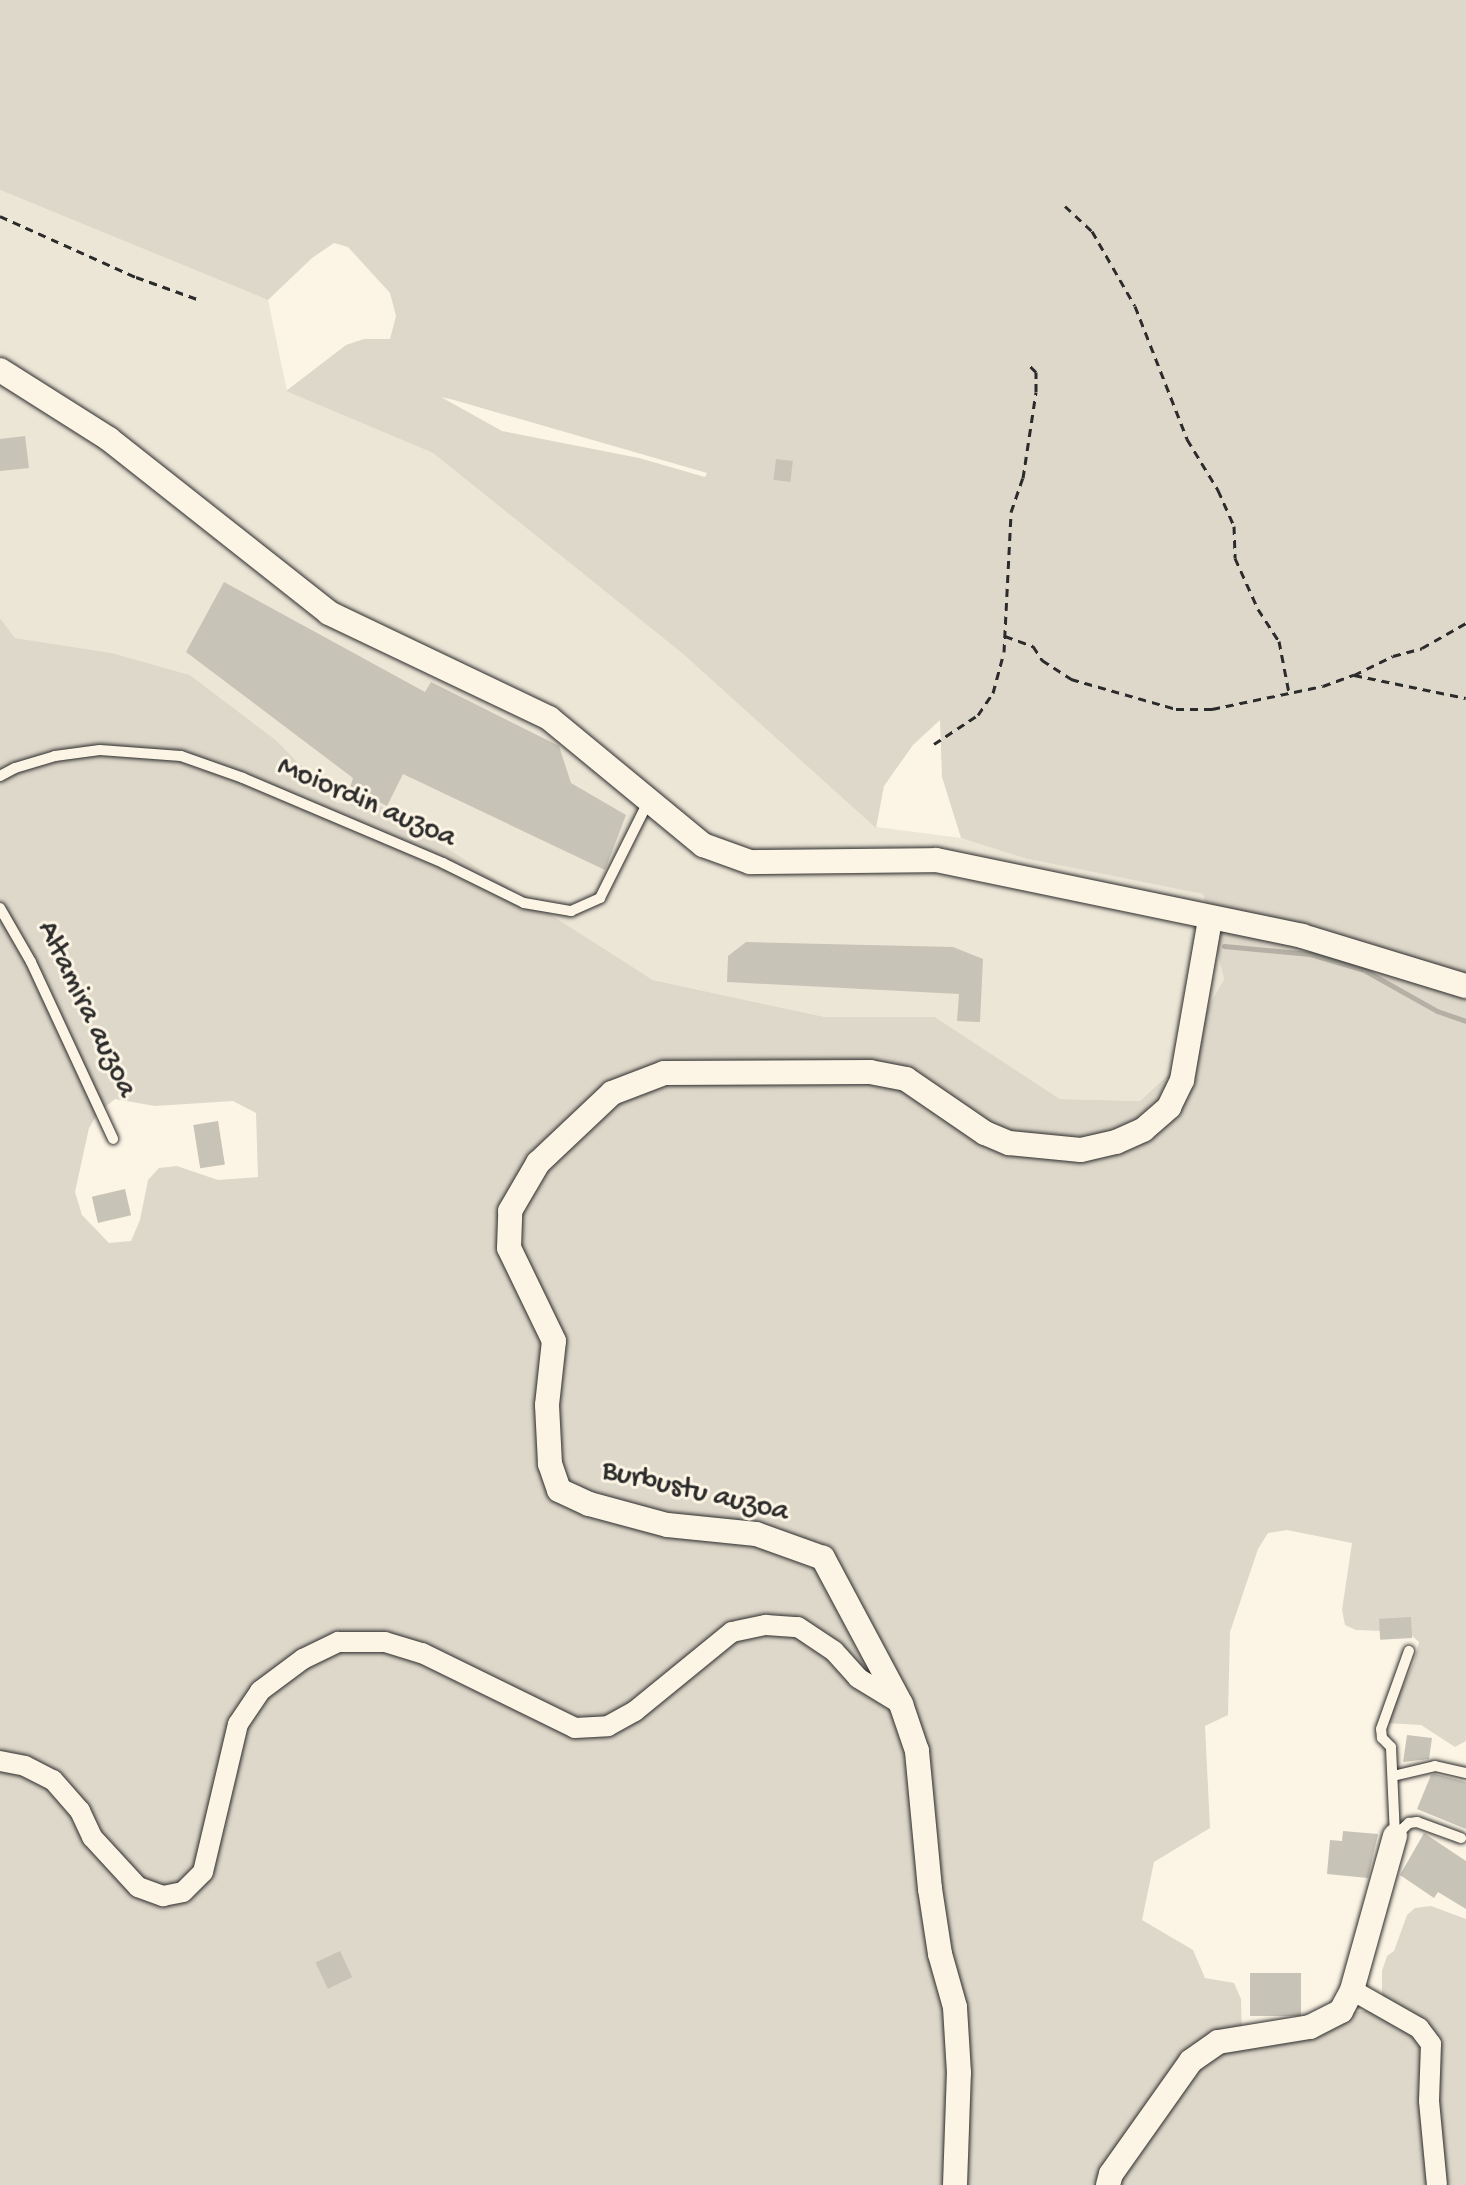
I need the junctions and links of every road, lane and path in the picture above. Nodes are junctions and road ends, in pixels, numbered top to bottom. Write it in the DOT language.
graph roads {
  1 [pos="1065,206"];
  2 [pos="0,216"];
  3 [pos="197,299"];
  4 [pos="1028,364"];
  5 [pos="0,370"];
  6 [pos="1466,623"];
  7 [pos="1005,636"];
  8 [pos="1354,675"];
  9 [pos="1289,693"];
  10 [pos="1466,698"];
  11 [pos="934,744"];
  12 [pos="0,776"];
  13 [pos="649,800"];
  14 [pos="0,908"];
  15 [pos="1210,919"];
  16 [pos="1466,986"];
  17 [pos="113,1139"];
  18 [pos="1409,1651"];
  19 [pos="901,1704"];
  20 [pos="0,1761"];
  21 [pos="1466,1773"];
  22 [pos="1393,1776"];
  23 [pos="1395,1836"];
  24 [pos="1461,1838"];
  25 [pos="1352,1990"];
  26 [pos="955,2185"];
  27 [pos="1108,2185"];
  28 [pos="1437,2185"];
  1 -- 9 [label="path"];
  2 -- 3 [label="path"];
  4 -- 7 [label="path"];
  5 -- 13 [label="street"];
  6 -- 8 [label="path"];
  7 -- 9 [label="path"];
  7 -- 11 [label="path"];
  8 -- 9 [label="path"];
  8 -- 10 [label="path"];
  12 -- 13 [label="lane, Moiordin auzoa"];
  13 -- 15 [label="street"];
  14 -- 17 [label="lane, Altamira auzoa"];
  15 -- 16 [label="street"];
  15 -- 19 [label="street, Burbustu auzoa"];
  18 -- 22 [label="lane"];
  19 -- 20 [label="street"];
  19 -- 26 [label="street, Burbustu auzoa"];
  21 -- 22 [label="lane"];
  22 -- 23 [label="lane"];
  23 -- 24 [label="lane"];
  23 -- 25 [label="street"];
  25 -- 27 [label="street"];
  25 -- 28 [label="street"];
}
